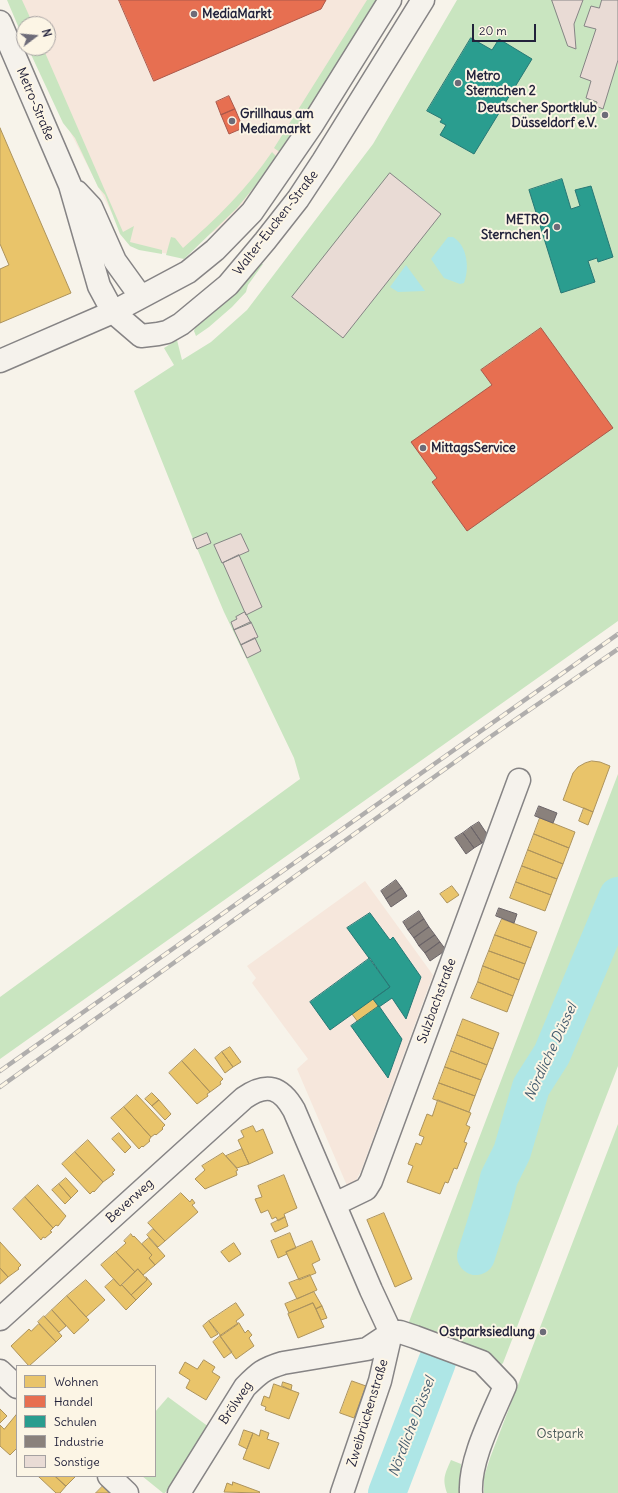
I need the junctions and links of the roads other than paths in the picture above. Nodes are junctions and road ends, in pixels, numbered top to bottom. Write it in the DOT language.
graph roads {
  1 [pos="390,0"];
  2 [pos="423,0"];
  3 [pos="0,22"];
  4 [pos="70,185"];
  5 [pos="141,297"];
  6 [pos="113,312"];
  7 [pos="0,361"];
  8 [pos="519,780"];
  9 [pos="335,1204"];
  10 [pos="0,1319"];
  11 [pos="391,1333"];
  12 [pos="0,1371"];
  13 [pos="16,1386"];
  14 [pos="110,1477"];
  15 [pos="127,1493"];
  16 [pos="178,1493"];
  17 [pos="342,1493"];
  18 [pos="471,1493"];
  1 -- 5 [label="street, Walter-Eucken-Straße"];
  2 -- 6 [label="street, Walter-Eucken-Straße"];
  3 -- 4 [label="street, Metro-Straße"];
  4 -- 5 [label="street, Metro-Straße"];
  4 -- 6 [label="street, Metro-Straße"];
  5 -- 6 [label="street, Walter-Eucken-Straße"];
  6 -- 7 [label="street, Walter-Eucken-Straße"];
  8 -- 9 [label="street, Sulzbachstraße"];
  9 -- 10 [label="street, Beverweg"];
  9 -- 11 [label="street"];
  11 -- 16 [label="street, Brölweg"];
  11 -- 17 [label="street, Zweibrückenstraße"];
  11 -- 18 [label="street"];
  12 -- 13 [label="street"];
  14 -- 15 [label="street"];
}
